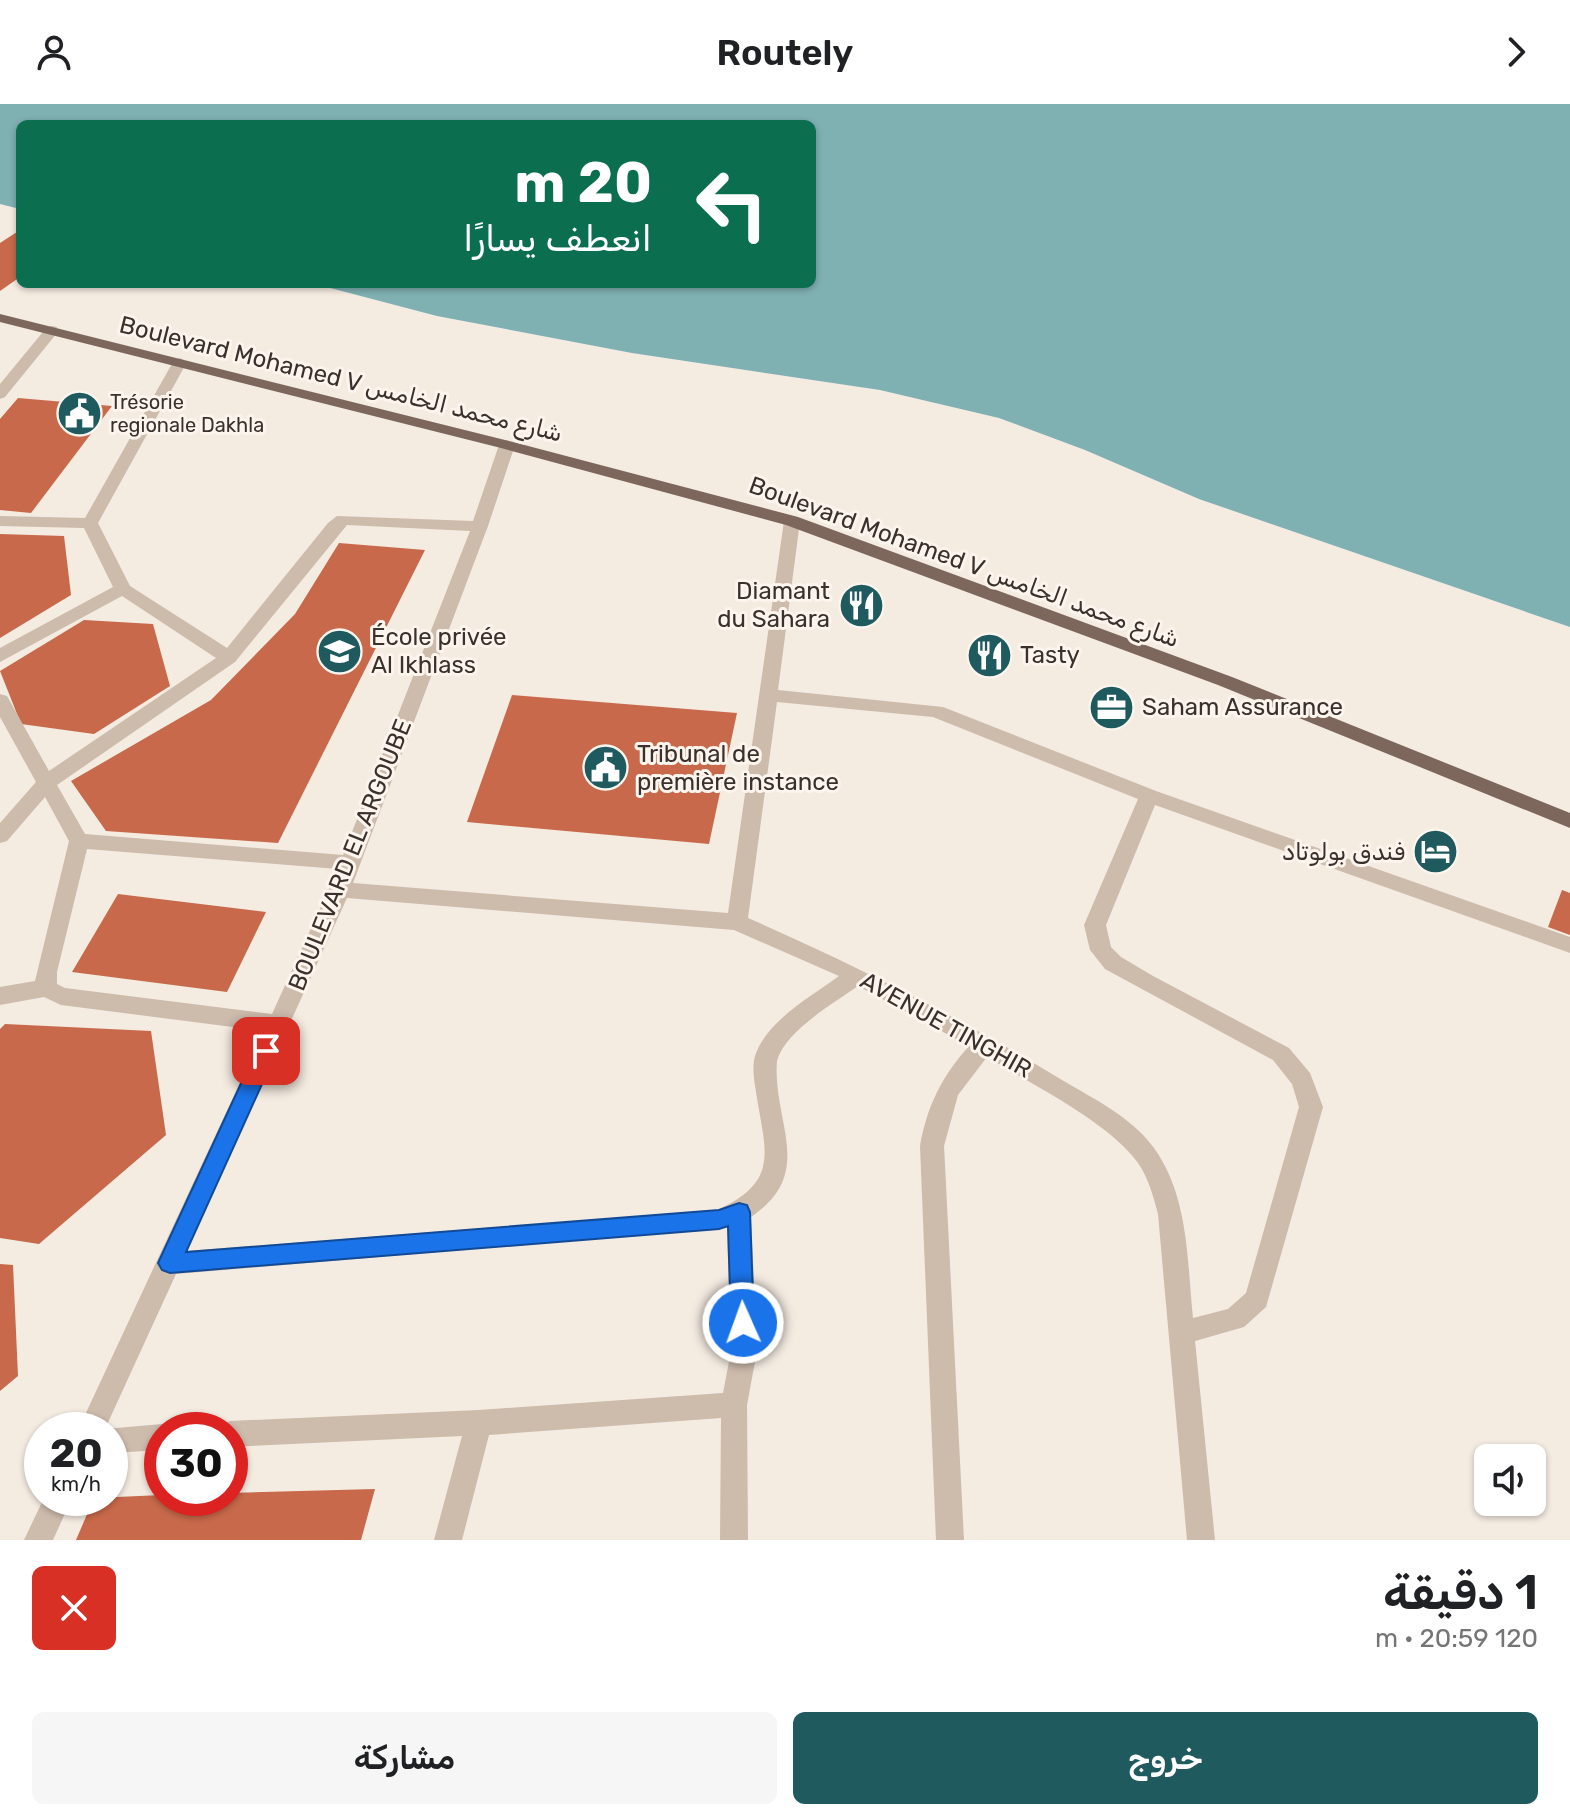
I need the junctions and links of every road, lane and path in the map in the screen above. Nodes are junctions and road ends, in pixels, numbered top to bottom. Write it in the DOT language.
graph roads {
  1 [pos="0,318"];
  2 [pos="52,330"];
  3 [pos="180,362"];
  4 [pos="2,389"];
  5 [pos="507,445"];
  6 [pos="0,521"];
  7 [pos="792,521"];
  8 [pos="90,523"];
  9 [pos="480,526"];
  10 [pos="123,589"];
  11 [pos="0,656"];
  12 [pos="229,658"];
  13 [pos="770,695"];
  14 [pos="0,700"];
  15 [pos="47,782"];
  16 [pos="1149,796"];
  17 [pos="1570,821"];
  18 [pos="0,836"];
  19 [pos="79,841"];
  20 [pos="351,863"];
  21 [pos="340,890"];
  22 [pos="737,922"];
  23 [pos="1570,945"];
  24 [pos="857,975"];
  25 [pos="46,988"];
  26 [pos="0,996"];
  27 [pos="279,1024"];
  28 [pos="985,1044"];
  29 [pos="739,1212"];
  30 [pos="170,1263"];
  31 [pos="1181,1333"];
  32 [pos="734,1405"];
  33 [pos="100,1412"];
  34 [pos="479,1423"];
  35 [pos="248,1433"];
  36 [pos="49,1516"];
  37 [pos="38,1540"];
  38 [pos="448,1540"];
  39 [pos="734,1540"];
  40 [pos="950,1540"];
  41 [pos="1201,1540"];
  1 -- 2 [label="main road, Boulevard Mohamed V شارع محمد الخامس"];
  2 -- 3 [label="main road, Boulevard Mohamed V شارع محمد الخامس"];
  2 -- 4 [label="street"];
  3 -- 5 [label="main road, Boulevard Mohamed V شارع محمد الخامس"];
  3 -- 8 [label="street"];
  5 -- 7 [label="main road, Boulevard Mohamed V شارع محمد الخامس"];
  5 -- 9 [label="street, BOULEVARD EL ARGOUBE"];
  6 -- 8 [label="street"];
  7 -- 13 [label="street"];
  7 -- 17 [label="main road, Boulevard Mohamed V شارع محمد الخامس"];
  8 -- 10 [label="street"];
  9 -- 12 [label="street"];
  9 -- 20 [label="street, BOULEVARD EL ARGOUBE"];
  10 -- 11 [label="street"];
  10 -- 12 [label="street"];
  12 -- 15 [label="street"];
  13 -- 16 [label="street"];
  13 -- 22 [label="street"];
  14 -- 15 [label="street"];
  15 -- 18 [label="street"];
  15 -- 19 [label="street"];
  16 -- 23 [label="street"];
  16 -- 31 [label="street"];
  19 -- 20 [label="street"];
  19 -- 25 [label="street"];
  20 -- 21 [label="street, BOULEVARD EL ARGOUBE"];
  21 -- 22 [label="street, AVENUE TINGHIR"];
  21 -- 27 [label="street, BOULEVARD EL ARGOUBE"];
  22 -- 24 [label="street, AVENUE TINGHIR"];
  24 -- 28 [label="street, AVENUE TINGHIR"];
  24 -- 29 [label="street"];
  25 -- 26 [label="street"];
  25 -- 27 [label="street"];
  27 -- 30 [label="street, BOULEVARD EL ARGOUBE"];
  28 -- 31 [label="street, AVENUE TINGHIR"];
  28 -- 40 [label="street"];
  29 -- 30 [label="street"];
  29 -- 32 [label="street"];
  30 -- 33 [label="street, BOULEVARD EL ARGOUBE"];
  31 -- 41 [label="street, AVENUE TINGHIR"];
  32 -- 34 [label="street"];
  32 -- 39 [label="street"];
  34 -- 35 [label="street"];
  34 -- 38 [label="street"];
  36 -- 37 [label="street"];
}
